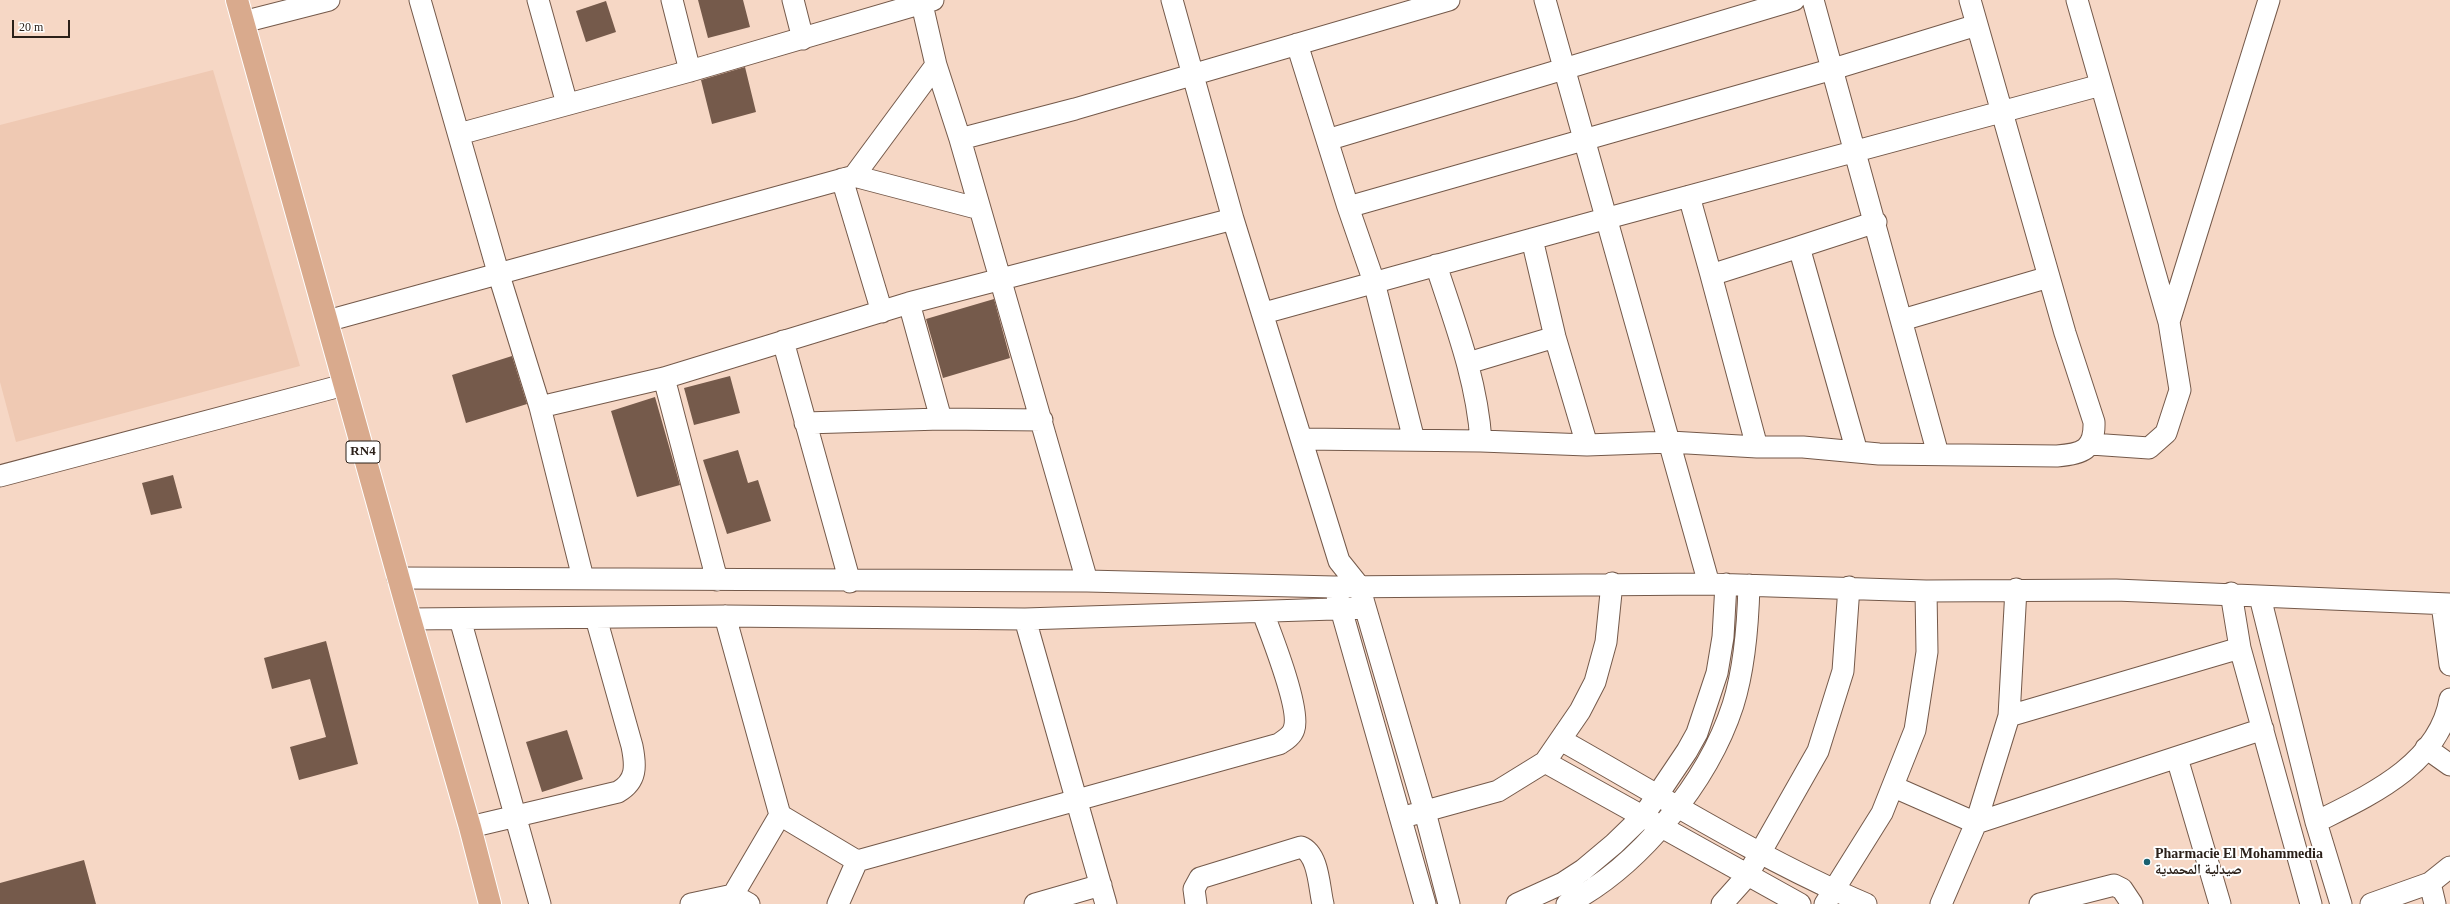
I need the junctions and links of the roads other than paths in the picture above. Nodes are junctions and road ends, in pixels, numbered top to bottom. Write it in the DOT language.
graph roads {
  1 [pos="237,0"];
  2 [pos="329,0"];
  3 [pos="420,0"];
  4 [pos="538,0"];
  5 [pos="672,0"];
  6 [pos="793,0"];
  7 [pos="1172,0"];
  8 [pos="1449,0"];
  9 [pos="1545,0"];
  10 [pos="1794,0"];
  11 [pos="1813,0"];
  12 [pos="1970,0"];
  13 [pos="2077,0"];
  14 [pos="2269,0"];
  15 [pos="926,1"];
  16 [pos="243,22"];
  17 [pos="1977,25"];
  18 [pos="804,38"];
  19 [pos="1297,44"];
  20 [pos="936,65"];
  21 [pos="1565,68"];
  22 [pos="1833,69"];
  23 [pos="690,71"];
  24 [pos="1192,74"];
  25 [pos="2101,85"];
  26 [pos="566,104"];
  27 [pos="2002,112"];
  28 [pos="459,134"];
  29 [pos="960,139"];
  30 [pos="1327,140"];
  31 [pos="1585,140"];
  32 [pos="1856,151"];
  33 [pos="848,177"];
  34 [pos="1689,196"];
  35 [pos="1348,207"];
  36 [pos="980,209"];
  37 [pos="1608,218"];
  38 [pos="1233,219"];
  39 [pos="1876,222"];
  40 [pos="1532,239"];
  41 [pos="1800,247"];
  42 [pos="1436,265"];
  43 [pos="498,272"];
  44 [pos="1711,275"];
  45 [pos="2049,277"];
  46 [pos="1000,279"];
  47 [pos="1374,282"];
  48 [pos="909,303"];
  49 [pos="882,312"];
  50 [pos="1264,313"];
  51 [pos="1902,320"];
  52 [pos="327,322"];
  53 [pos="2169,322"];
  54 [pos="1555,337"];
  55 [pos="783,340"];
  56 [pos="1468,363"];
  57 [pos="664,378"];
  58 [pos="344,385"];
  59 [pos="540,407"];
  60 [pos="941,419"];
  61 [pos="1042,420"];
  62 [pos="805,423"];
  63 [pos="1302,439"];
  64 [pos="1414,440"];
  65 [pos="1481,441"];
  66 [pos="1670,442"];
  67 [pos="2091,444"];
  68 [pos="1587,445"];
  69 [pos="1757,447"];
  70 [pos="1857,452"];
  71 [pos="1938,454"];
  72 [pos="0,476"];
  73 [pos="1340,561"];
  74 [pos="398,578"];
  75 [pos="584,578"];
  76 [pos="717,580"];
  77 [pos="1087,581"];
  78 [pos="850,582"];
  79 [pos="1612,583"];
  80 [pos="1718,584"];
  81 [pos="1749,585"];
  82 [pos="1359,586"];
  83 [pos="1334,587"];
  84 [pos="1849,587"];
  85 [pos="2016,589"];
  86 [pos="1926,591"];
  87 [pos="2231,593"];
  88 [pos="2260,597"];
  89 [pos="2446,604"];
  90 [pos="1365,608"];
  91 [pos="1340,609"];
  92 [pos="1264,613"];
  93 [pos="725,616"];
  94 [pos="596,618"];
  95 [pos="410,619"];
  96 [pos="460,619"];
  97 [pos="1025,619"];
  98 [pos="2240,648"];
  99 [pos="2450,665"];
  100 [pos="2450,700"];
  101 [pos="2009,716"];
  102 [pos="2263,729"];
  103 [pos="1561,740"];
  104 [pos="2426,748"];
  105 [pos="2178,758"];
  106 [pos="1545,762"];
  107 [pos="2450,765"];
  108 [pos="1894,787"];
  109 [pos="1657,794"];
  110 [pos="1078,800"];
  111 [pos="1676,806"];
  112 [pos="1425,812"];
  113 [pos="780,815"];
  114 [pos="516,816"];
  115 [pos="1644,816"];
  116 [pos="1401,817"];
  117 [pos="2316,822"];
  118 [pos="1976,823"];
  119 [pos="1661,826"];
  120 [pos="470,827"];
  121 [pos="1761,853"];
  122 [pos="858,861"];
  123 [pos="2450,867"];
  124 [pos="1748,876"];
  125 [pos="2430,883"];
  126 [pos="1103,894"];
  127 [pos="1829,897"];
  128 [pos="741,900"];
  129 [pos="490,904"];
  130 [pos="540,904"];
  131 [pos="691,904"];
  132 [pos="838,904"];
  133 [pos="1035,904"];
  134 [pos="1196,904"];
  135 [pos="1323,904"];
  136 [pos="1425,904"];
  137 [pos="1449,904"];
  138 [pos="1517,904"];
  139 [pos="1567,904"];
  140 [pos="1722,904"];
  141 [pos="1800,904"];
  142 [pos="1866,904"];
  143 [pos="1941,904"];
  144 [pos="2040,904"];
  145 [pos="2132,904"];
  146 [pos="2220,904"];
  147 [pos="2311,904"];
  148 [pos="2341,904"];
  149 [pos="2371,904"];
  150 [pos="2435,904"];
  1 -- 16 [label="main road, RN4"];
  2 -- 16 [label="street"];
  3 -- 28 [label="street"];
  4 -- 26 [label="street"];
  5 -- 23 [label="street"];
  6 -- 18 [label="street"];
  7 -- 24 [label="street"];
  8 -- 19 [label="street"];
  9 -- 21 [label="street"];
  10 -- 21 [label="street"];
  11 -- 22 [label="street"];
  12 -- 17 [label="street"];
  13 -- 25 [label="street"];
  14 -- 53 [label="street"];
  15 -- 18 [label="street"];
  15 -- 20 [label="street"];
  16 -- 52 [label="main road, RN4"];
  17 -- 22 [label="street"];
  17 -- 27 [label="street"];
  18 -- 23 [label="street"];
  19 -- 24 [label="street"];
  19 -- 30 [label="street"];
  20 -- 29 [label="street"];
  20 -- 33 [label="street"];
  21 -- 30 [label="street"];
  21 -- 31 [label="street"];
  22 -- 31 [label="street"];
  22 -- 32 [label="street"];
  23 -- 26 [label="street"];
  24 -- 29 [label="street"];
  24 -- 38 [label="street"];
  25 -- 27 [label="street"];
  25 -- 53 [label="street"];
  26 -- 28 [label="street"];
  27 -- 32 [label="street"];
  27 -- 45 [label="street"];
  28 -- 43 [label="street"];
  29 -- 36 [label="street"];
  30 -- 35 [label="street"];
  31 -- 35 [label="street"];
  31 -- 37 [label="street"];
  32 -- 34 [label="street"];
  32 -- 39 [label="street"];
  33 -- 36 [label="street"];
  33 -- 43 [label="street"];
  33 -- 49 [label="street"];
  34 -- 37 [label="street"];
  34 -- 44 [label="street"];
  35 -- 47 [label="street"];
  36 -- 46 [label="street"];
  37 -- 40 [label="street"];
  37 -- 66 [label="street"];
  38 -- 46 [label="street"];
  38 -- 50 [label="street"];
  39 -- 41 [label="street"];
  39 -- 51 [label="street"];
  40 -- 42 [label="street"];
  40 -- 54 [label="street"];
  41 -- 44 [label="street"];
  41 -- 70 [label="street"];
  42 -- 47 [label="street"];
  42 -- 56 [label="street"];
  43 -- 52 [label="street"];
  43 -- 59 [label="street"];
  44 -- 69 [label="street"];
  45 -- 51 [label="street"];
  45 -- 67 [label="street"];
  46 -- 48 [label="street"];
  46 -- 61 [label="street"];
  47 -- 50 [label="street"];
  47 -- 64 [label="street"];
  48 -- 49 [label="street"];
  48 -- 60 [label="street"];
  49 -- 55 [label="street"];
  50 -- 63 [label="street"];
  51 -- 71 [label="street"];
  52 -- 58 [label="main road, RN4"];
  53 -- 67 [label="street"];
  54 -- 56 [label="street"];
  54 -- 68 [label="street"];
  55 -- 57 [label="street"];
  55 -- 62 [label="street"];
  56 -- 65 [label="street"];
  57 -- 59 [label="street"];
  57 -- 76 [label="street"];
  58 -- 72 [label="street"];
  58 -- 74 [label="main road, RN4"];
  59 -- 75 [label="street"];
  60 -- 61 [label="street"];
  60 -- 62 [label="street"];
  61 -- 77 [label="street"];
  62 -- 78 [label="street"];
  63 -- 64 [label="street"];
  63 -- 73 [label="street"];
  64 -- 65 [label="street"];
  65 -- 68 [label="street"];
  66 -- 68 [label="street"];
  66 -- 69 [label="street"];
  66 -- 80 [label="street"];
  67 -- 71 [label="street"];
  69 -- 70 [label="street"];
  70 -- 71 [label="street"];
  73 -- 82 [label="street"];
  73 -- 83 [label="street"];
  74 -- 75 [label="street"];
  74 -- 95 [label="main road, RN4"];
  75 -- 76 [label="street"];
  76 -- 78 [label="street"];
  77 -- 78 [label="street"];
  77 -- 83 [label="street"];
  79 -- 80 [label="street"];
  79 -- 82 [label="street"];
  79 -- 103 [label="street"];
  80 -- 81 [label="street"];
  80 -- 109 [label="street"];
  81 -- 84 [label="street"];
  81 -- 111 [label="street"];
  82 -- 83 [label="street"];
  82 -- 90 [label="street"];
  83 -- 91 [label="street"];
  84 -- 86 [label="street"];
  84 -- 121 [label="street"];
  85 -- 86 [label="street"];
  85 -- 87 [label="street"];
  85 -- 101 [label="street"];
  86 -- 108 [label="street"];
  87 -- 88 [label="street"];
  87 -- 98 [label="street"];
  88 -- 89 [label="street"];
  88 -- 117 [label="street"];
  89 -- 99 [label="street"];
  90 -- 91 [label="street"];
  90 -- 112 [label="street"];
  91 -- 92 [label="street"];
  91 -- 116 [label="street"];
  92 -- 97 [label="street"];
  92 -- 110 [label="street"];
  93 -- 94 [label="street"];
  93 -- 97 [label="street"];
  93 -- 113 [label="street"];
  94 -- 96 [label="street"];
  94 -- 114 [label="street"];
  95 -- 96 [label="street"];
  95 -- 120 [label="main road, RN4"];
  96 -- 114 [label="street"];
  97 -- 110 [label="street"];
  98 -- 101 [label="street"];
  98 -- 102 [label="street"];
  100 -- 104 [label="street"];
  101 -- 118 [label="street"];
  102 -- 105 [label="street"];
  102 -- 147 [label="street"];
  103 -- 106 [label="street"];
  103 -- 109 [label="street"];
  104 -- 107 [label="street"];
  104 -- 117 [label="street"];
  105 -- 118 [label="street"];
  105 -- 146 [label="street"];
  106 -- 112 [label="street"];
  106 -- 115 [label="street"];
  108 -- 118 [label="street"];
  108 -- 127 [label="street"];
  109 -- 111 [label="street"];
  109 -- 115 [label="street"];
  110 -- 122 [label="street"];
  110 -- 126 [label="street"];
  111 -- 119 [label="street"];
  111 -- 121 [label="street"];
  112 -- 116 [label="street"];
  112 -- 137 [label="street"];
  113 -- 122 [label="street"];
  113 -- 128 [label="street"];
  114 -- 120 [label="street"];
  114 -- 130 [label="street"];
  115 -- 119 [label="street"];
  115 -- 138 [label="street"];
  116 -- 136 [label="street"];
  117 -- 148 [label="street"];
  118 -- 143 [label="street"];
  119 -- 124 [label="street"];
  119 -- 139 [label="street"];
  120 -- 129 [label="main road, RN4"];
  121 -- 124 [label="street"];
  121 -- 127 [label="street"];
  122 -- 132 [label="street"];
  123 -- 125 [label="street"];
  124 -- 140 [label="street"];
  124 -- 141 [label="street"];
  125 -- 149 [label="street"];
  125 -- 150 [label="street"];
  126 -- 133 [label="street"];
  127 -- 142 [label="street"];
  128 -- 131 [label="street"];
  134 -- 135 [label="street"];
  144 -- 145 [label="street"];
}
